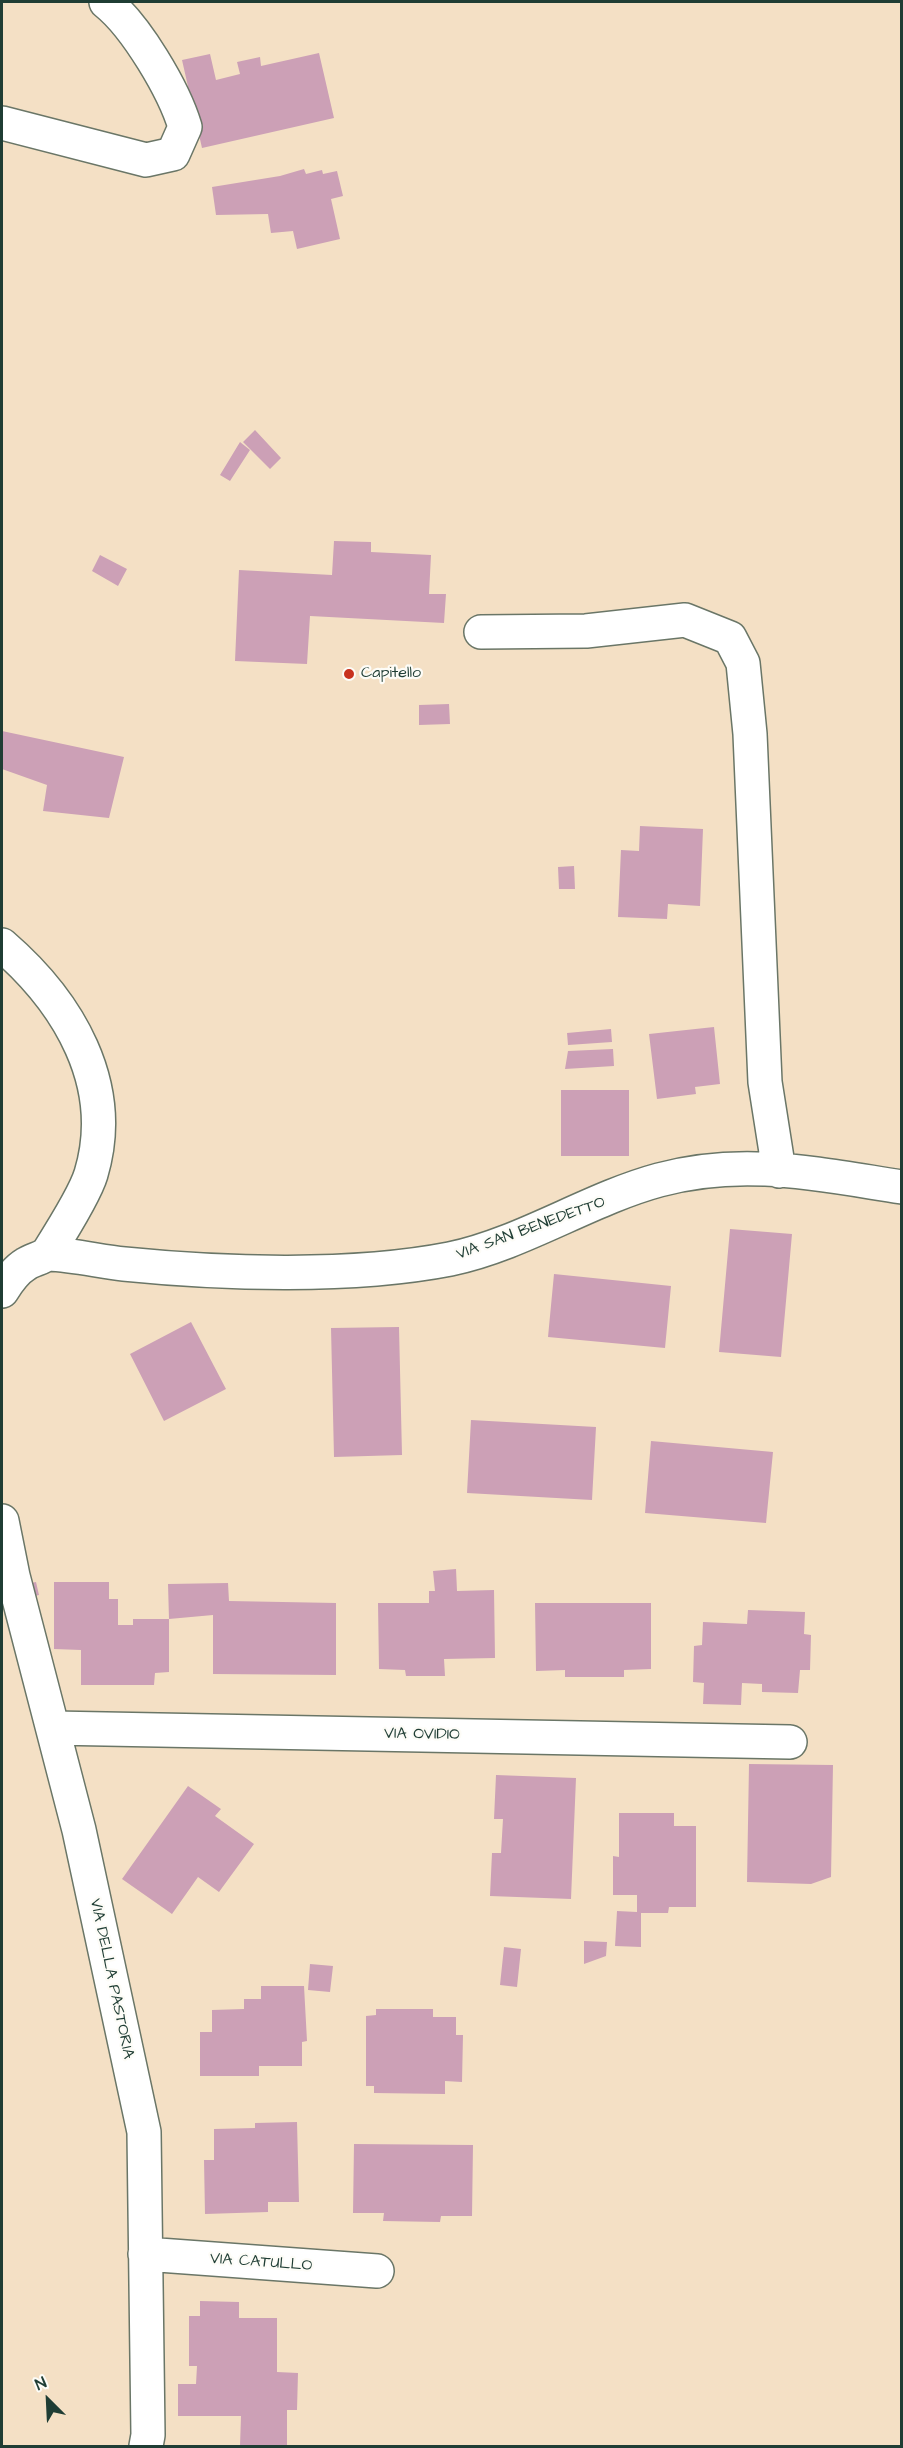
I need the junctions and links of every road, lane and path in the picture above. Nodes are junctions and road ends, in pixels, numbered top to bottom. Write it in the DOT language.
graph roads {
  1 [pos="106,2"];
  2 [pos="2,123"];
  3 [pos="481,632"];
  4 [pos="2,945"];
  5 [pos="779,1171"];
  6 [pos="902,1187"];
  7 [pos="48,1254"];
  8 [pos="2,1291"];
  9 [pos="2,1521"];
  10 [pos="53,1728"];
  11 [pos="790,1742"];
  12 [pos="145,2254"];
  13 [pos="377,2271"];
  14 [pos="146,2446"];
  1 -- 2 [label="street"];
  3 -- 5 [label="street"];
  4 -- 7 [label="street"];
  5 -- 6 [label="street, VIA SAN BENEDETTO"];
  5 -- 7 [label="street, VIA SAN BENEDETTO"];
  7 -- 8 [label="street"];
  9 -- 10 [label="street, VIA DELLA PASTORIA"];
  10 -- 11 [label="street, VIA OVIDIO"];
  10 -- 12 [label="street, VIA DELLA PASTORIA"];
  12 -- 13 [label="street, VIA CATULLO"];
  12 -- 14 [label="street, VIA DELLA PASTORIA"];
}
